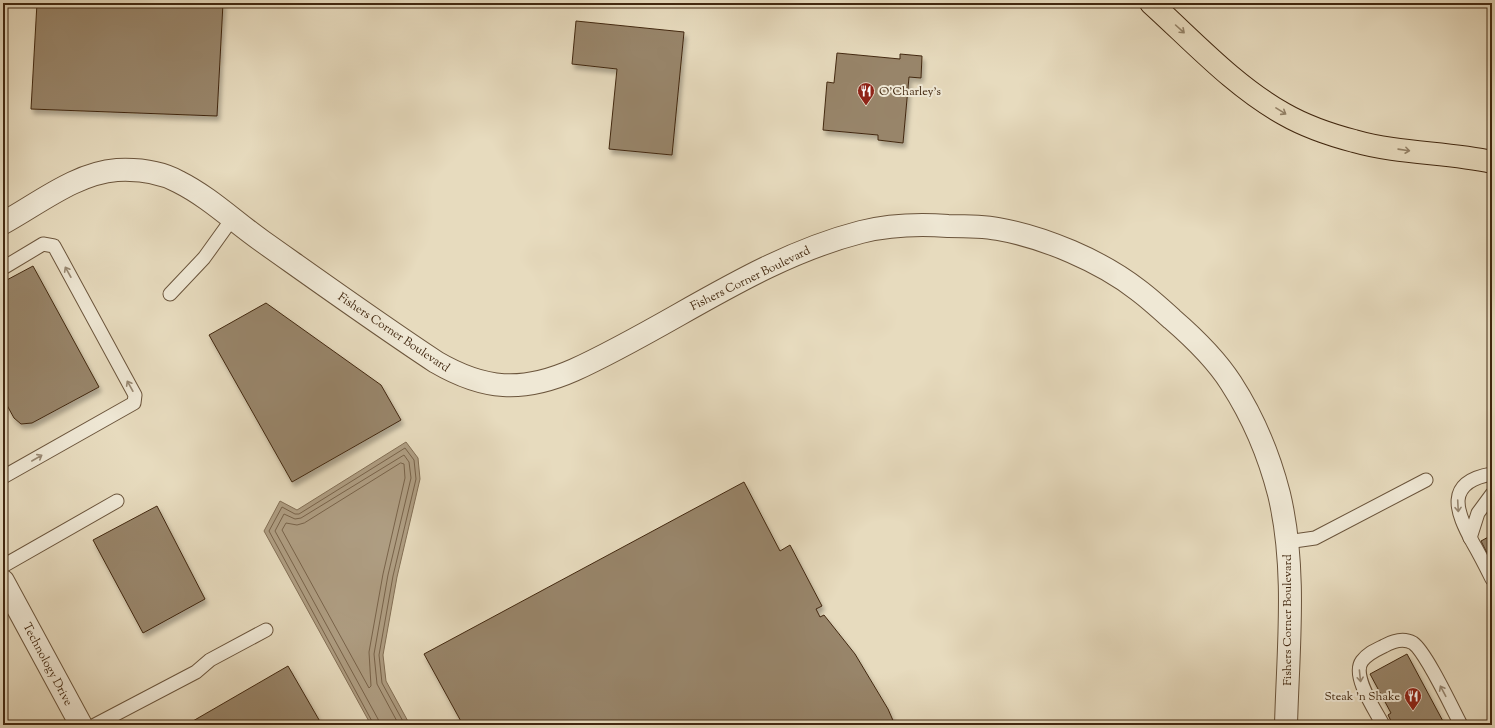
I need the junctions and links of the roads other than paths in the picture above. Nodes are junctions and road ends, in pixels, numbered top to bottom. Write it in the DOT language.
graph roads {
  1 [pos="1151,3"];
  2 [pos="1492,150"];
  3 [pos="1466,156"];
  4 [pos="1492,162"];
  5 [pos="232,219"];
  6 [pos="3,223"];
  7 [pos="3,268"];
  8 [pos="170,294"];
  9 [pos="1492,474"];
  10 [pos="3,477"];
  11 [pos="1426,480"];
  12 [pos="1492,494"];
  13 [pos="117,501"];
  14 [pos="1470,538"];
  15 [pos="1287,542"];
  16 [pos="3,566"];
  17 [pos="1492,579"];
  18 [pos="3,581"];
  19 [pos="266,630"];
  20 [pos="81,725"];
  21 [pos="95,725"];
  22 [pos="1286,725"];
  23 [pos="1383,725"];
  24 [pos="1461,725"];
  1 -- 3 [label="highway, one-way"];
  2 -- 3 [label="highway"];
  3 -- 4 [label="highway"];
  5 -- 6 [label="street, Fishers Corner Boulevard"];
  5 -- 8 [label="lane"];
  5 -- 15 [label="street, Fishers Corner Boulevard"];
  10 -- 7 [label="lane, one-way"];
  9 -- 14 [label="lane, one-way"];
  11 -- 15 [label="lane"];
  12 -- 14 [label="lane"];
  13 -- 16 [label="lane"];
  14 -- 17 [label="lane"];
  15 -- 22 [label="street, Fishers Corner Boulevard"];
  18 -- 20 [label="street, Technology Drive"];
  19 -- 21 [label="lane"];
  24 -- 23 [label="lane, one-way"];
}
